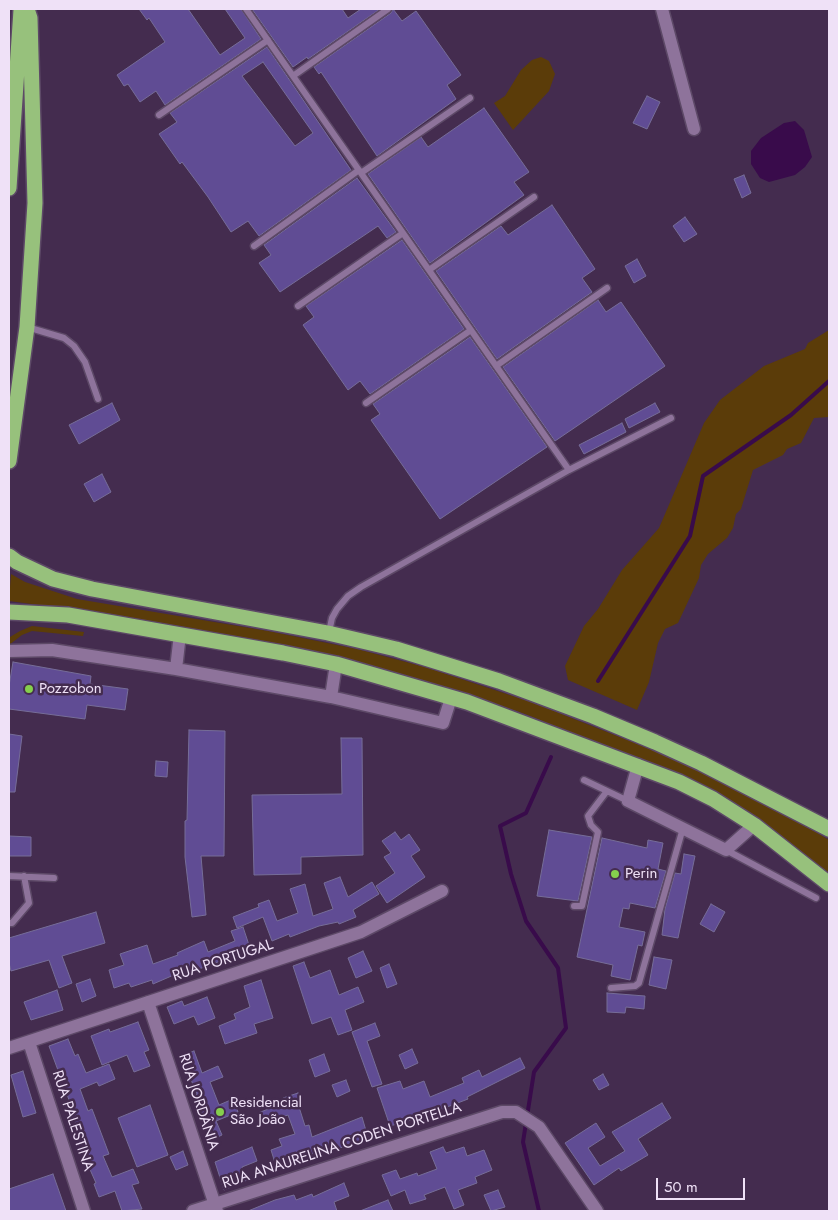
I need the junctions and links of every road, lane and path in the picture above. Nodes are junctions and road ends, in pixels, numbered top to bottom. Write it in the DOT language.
graph roads {
  1 [pos="21,9"];
  2 [pos="27,9"];
  3 [pos="246,9"];
  4 [pos="388,9"];
  5 [pos="662,9"];
  6 [pos="268,40"];
  7 [pos="293,76"];
  8 [pos="470,98"];
  9 [pos="159,115"];
  10 [pos="694,129"];
  11 [pos="360,172"];
  12 [pos="9,188"];
  13 [pos="534,197"];
  14 [pos="403,233"];
  15 [pos="254,246"];
  16 [pos="429,270"];
  17 [pos="607,288"];
  18 [pos="298,306"];
  19 [pos="27,327"];
  20 [pos="471,330"];
  21 [pos="496,366"];
  22 [pos="98,399"];
  23 [pos="366,403"];
  24 [pos="671,418"];
  25 [pos="9,462"];
  26 [pos="569,470"];
  27 [pos="9,556"];
  28 [pos="9,612"];
  29 [pos="328,633"];
  30 [pos="180,634"];
  31 [pos="9,651"];
  32 [pos="336,664"];
  33 [pos="176,669"];
  34 [pos="331,697"];
  35 [pos="451,698"];
  36 [pos="638,765"];
  37 [pos="584,780"];
  38 [pos="607,791"];
  39 [pos="628,802"];
  40 [pos="754,825"];
  41 [pos="682,828"];
  42 [pos="829,829"];
  43 [pos="726,850"];
  44 [pos="9,876"];
  45 [pos="24,876"];
  46 [pos="54,878"];
  47 [pos="829,884"];
  48 [pos="442,891"];
  49 [pos="816,898"];
  50 [pos="574,906"];
  51 [pos="9,923"];
  52 [pos="611,988"];
  53 [pos="148,1002"];
  54 [pos="28,1042"];
  55 [pos="9,1048"];
  56 [pos="215,1208"];
  57 [pos="84,1211"];
  58 [pos="193,1211"];
  59 [pos="597,1211"];
  1 -- 12 [label="highway"];
  2 -- 19 [label="highway"];
  3 -- 6 [label="lane"];
  4 -- 7 [label="lane"];
  5 -- 10 [label="street"];
  6 -- 7 [label="lane"];
  6 -- 9 [label="lane"];
  7 -- 11 [label="lane"];
  8 -- 11 [label="lane"];
  11 -- 14 [label="lane"];
  11 -- 15 [label="lane"];
  13 -- 16 [label="lane"];
  14 -- 16 [label="lane"];
  14 -- 18 [label="lane"];
  16 -- 20 [label="lane"];
  17 -- 21 [label="lane"];
  19 -- 22 [label="lane"];
  19 -- 25 [label="highway"];
  20 -- 21 [label="lane"];
  20 -- 23 [label="lane"];
  21 -- 26 [label="lane"];
  24 -- 26 [label="lane"];
  26 -- 29 [label="lane"];
  27 -- 29 [label="highway"];
  28 -- 30 [label="highway"];
  29 -- 42 [label="highway"];
  30 -- 32 [label="highway"];
  30 -- 33 [label="street"];
  31 -- 33 [label="street"];
  32 -- 34 [label="street"];
  32 -- 35 [label="highway"];
  33 -- 34 [label="street"];
  34 -- 35 [label="street"];
  35 -- 36 [label="highway"];
  36 -- 39 [label="street"];
  36 -- 40 [label="highway"];
  37 -- 38 [label="lane"];
  38 -- 39 [label="lane"];
  38 -- 50 [label="lane"];
  39 -- 41 [label="street"];
  40 -- 43 [label="street"];
  40 -- 47 [label="highway"];
  41 -- 43 [label="street"];
  41 -- 52 [label="lane"];
  43 -- 49 [label="lane"];
  44 -- 45 [label="lane"];
  45 -- 46 [label="lane"];
  45 -- 51 [label="lane"];
  48 -- 53 [label="street, RUA PORTUGAL"];
  53 -- 54 [label="street, RUA PORTUGAL"];
  53 -- 56 [label="street, RUA JORDÂNIA"];
  54 -- 55 [label="street, RUA PORTUGAL"];
  54 -- 57 [label="street, RUA PALESTINA"];
  56 -- 58 [label="street, RUA ANAURELINA CODEN PORTELLA"];
  56 -- 59 [label="street, RUA ANAURELINA CODEN PORTELLA"];
}
